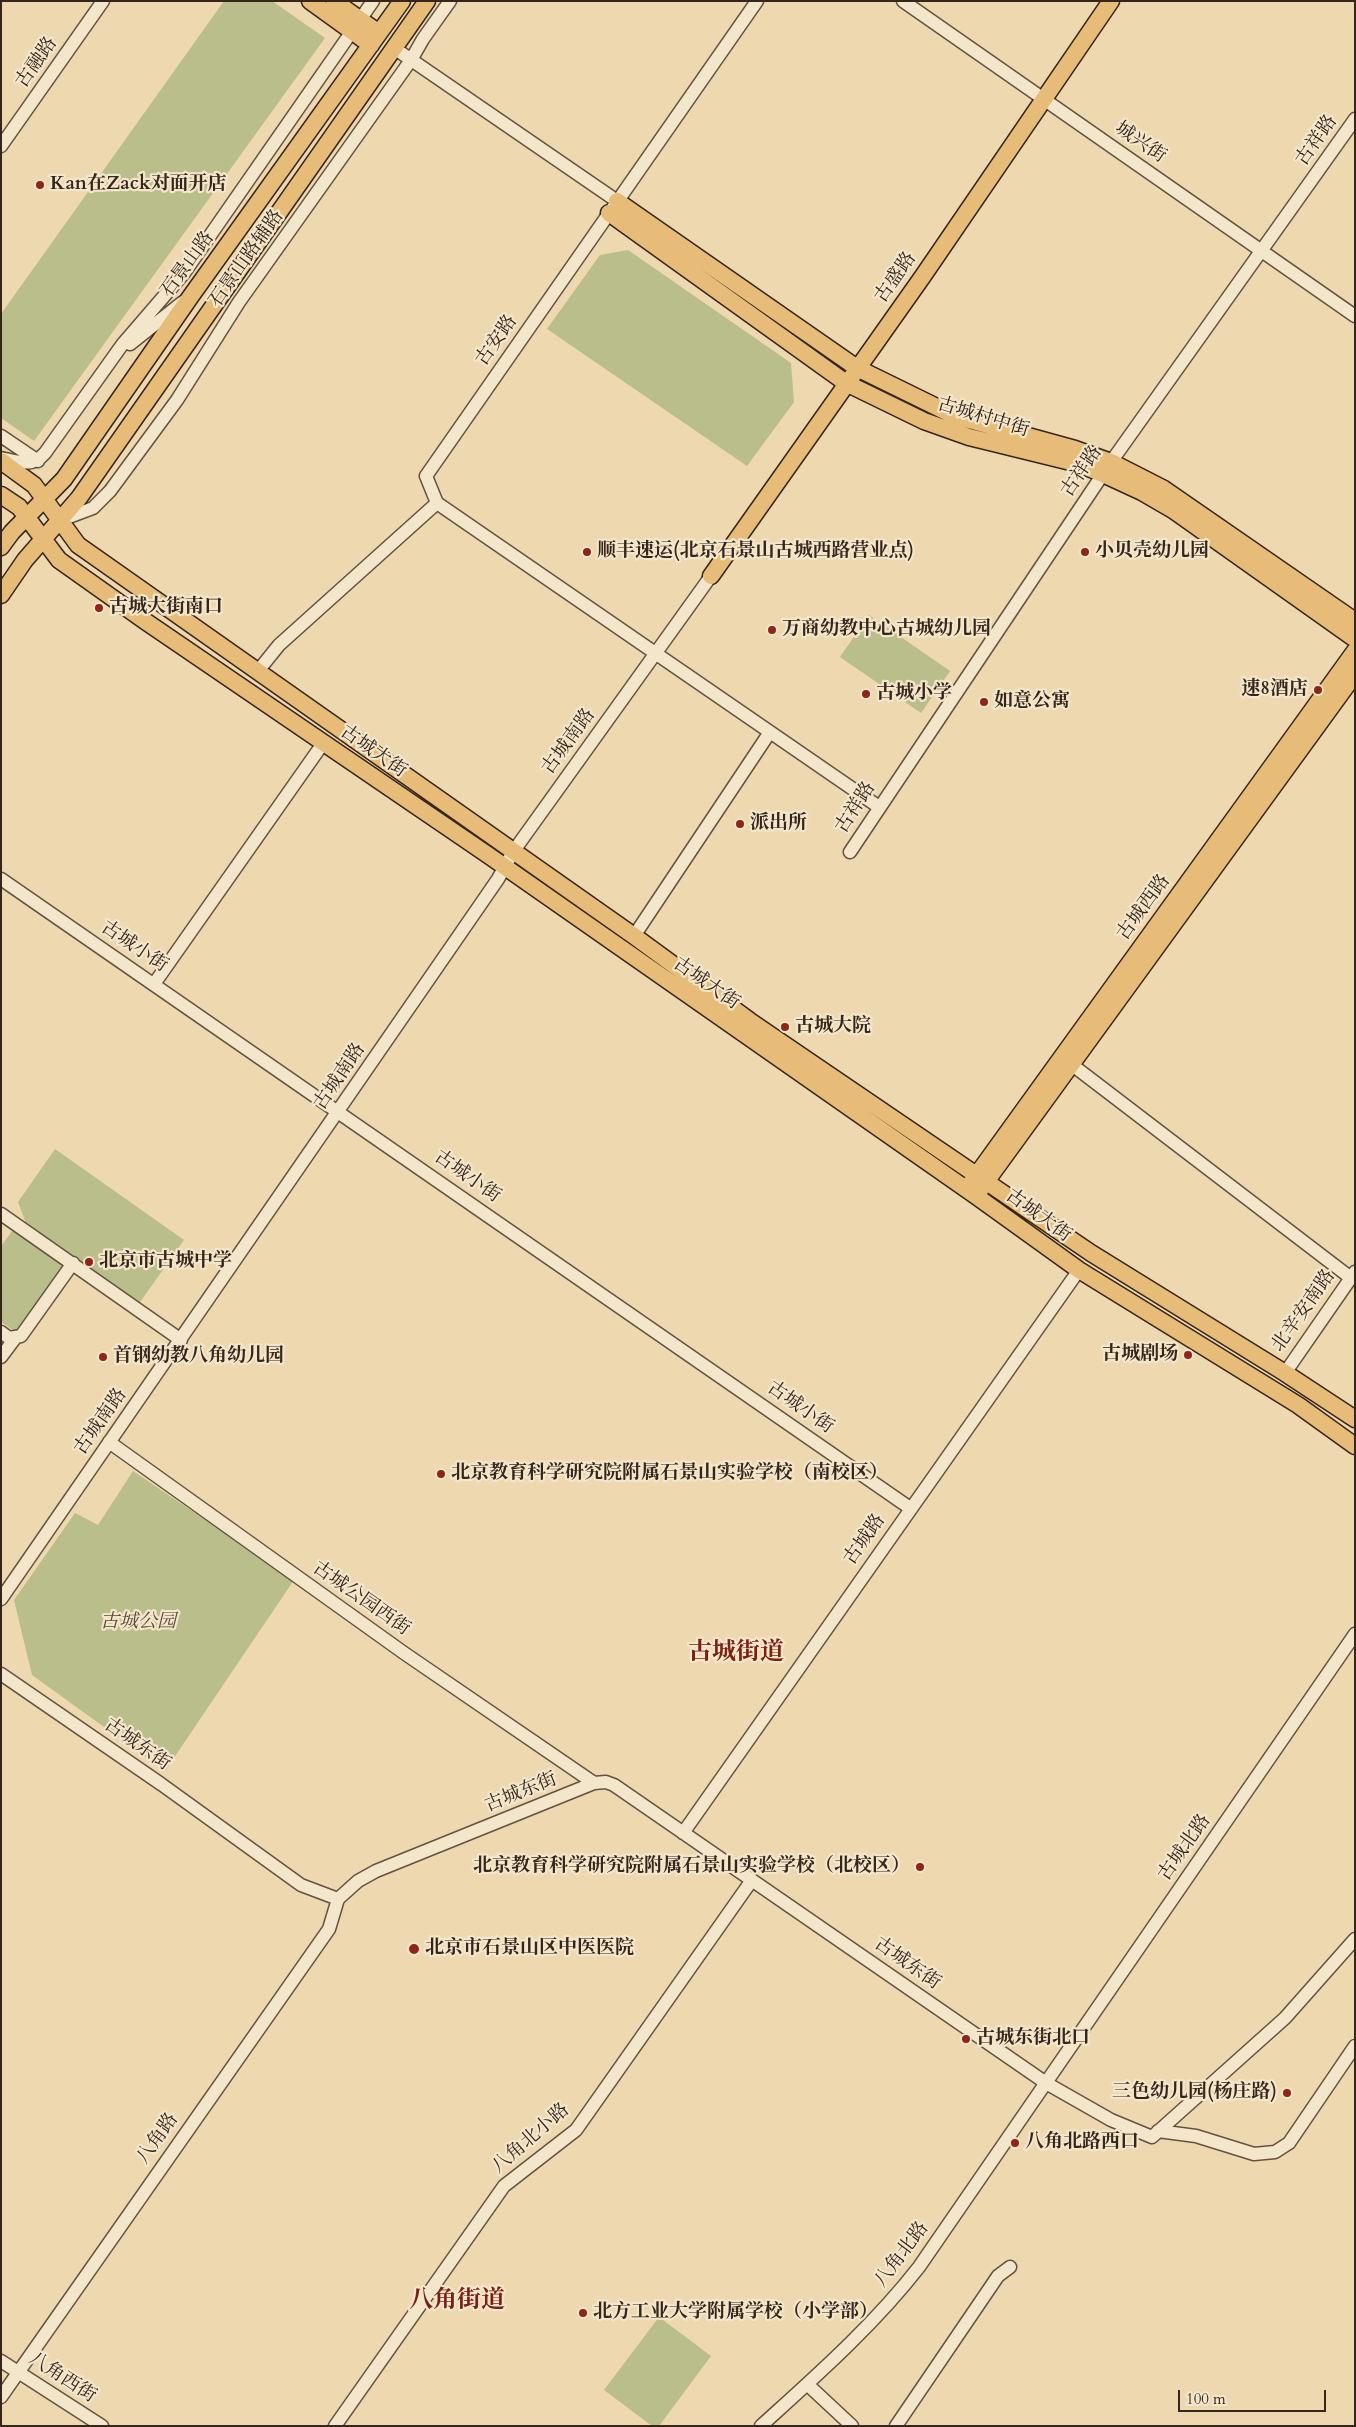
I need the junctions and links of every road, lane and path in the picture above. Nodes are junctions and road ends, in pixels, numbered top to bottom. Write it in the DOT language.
graph roads {
  1 [pos="103,1"];
  2 [pos="310,1"];
  3 [pos="334,1"];
  4 [pos="373,1"];
  5 [pos="402,1"];
  6 [pos="427,1"];
  7 [pos="450,1"];
  8 [pos="757,1"];
  9 [pos="903,1"];
  10 [pos="1111,1"];
  11 [pos="357,26"];
  12 [pos="375,39"];
  13 [pos="394,48"];
  14 [pos="411,60"];
  15 [pos="1043,99"];
  16 [pos="1355,119"];
  17 [pos="1,146"];
  18 [pos="613,207"];
  19 [pos="1263,250"];
  20 [pos="191,296"];
  21 [pos="1355,316"];
  22 [pos="857,368"];
  23 [pos="105,370"];
  24 [pos="846,383"];
  25 [pos="1,436"];
  26 [pos="1,459"];
  27 [pos="38,461"];
  28 [pos="1107,468"];
  29 [pos="1,494"];
  30 [pos="45,498"];
  31 [pos="437,503"];
  32 [pos="27,517"];
  33 [pos="60,520"];
  34 [pos="44,540"];
  35 [pos="1,548"];
  36 [pos="711,576"];
  37 [pos="1,595"];
  38 [pos="1355,621"];
  39 [pos="1355,639"];
  40 [pos="1355,652"];
  41 [pos="655,653"];
  42 [pos="258,671"];
  43 [pos="1355,674"];
  44 [pos="770,732"];
  45 [pos="324,742"];
  46 [pos="879,807"];
  47 [pos="513,852"];
  48 [pos="850,852"];
  49 [pos="504,867"];
  50 [pos="1,879"];
  51 [pos="634,936"];
  52 [pos="154,984"];
  53 [pos="1071,1064"];
  54 [pos="340,1111"];
  55 [pos="981,1178"];
  56 [pos="971,1193"];
  57 [pos="1,1214"];
  58 [pos="73,1262"];
  59 [pos="1079,1270"];
  60 [pos="1353,1275"];
  61 [pos="1,1332"];
  62 [pos="16,1337"];
  63 [pos="181,1340"];
  64 [pos="1,1357"];
  65 [pos="1284,1372"];
  66 [pos="1355,1419"];
  67 [pos="109,1442"];
  68 [pos="1355,1446"];
  69 [pos="910,1508"];
  70 [pos="1,1600"];
  71 [pos="1355,1634"];
  72 [pos="1,1674"];
  73 [pos="594,1783"];
  74 [pos="683,1833"];
  75 [pos="752,1880"];
  76 [pos="338,1899"];
  77 [pos="1355,1939"];
  78 [pos="1355,2046"];
  79 [pos="1046,2083"];
  80 [pos="1158,2131"];
  81 [pos="1010,2267"];
  82 [pos="1,2361"];
  83 [pos="18,2372"];
  84 [pos="807,2384"];
  85 [pos="1,2397"];
  86 [pos="102,2426"];
  87 [pos="335,2426"];
  88 [pos="761,2426"];
  89 [pos="852,2426"];
  90 [pos="896,2426"];
  1 -- 17 [label="street, 古融路"];
  2 -- 11 [label="main road"];
  3 -- 11 [label="main road"];
  4 -- 11 [label="street"];
  5 -- 12 [label="main road, 石景山路"];
  6 -- 13 [label="main road"];
  7 -- 14 [label="street, 石景山路辅路"];
  8 -- 18 [label="street, 古安路"];
  9 -- 15 [label="street, 城兴街"];
  10 -- 15 [label="main road, 古盛路"];
  11 -- 12 [label="main road"];
  11 -- 23 [label="street"];
  12 -- 20 [label="main road, 石景山路"];
  13 -- 14 [label="street"];
  13 -- 33 [label="main road"];
  14 -- 18 [label="street"];
  14 -- 33 [label="street, 石景山路辅路"];
  15 -- 19 [label="street, 城兴街"];
  15 -- 22 [label="main road, 古盛路"];
  16 -- 19 [label="street, 古祥路"];
  18 -- 22 [label="main road, 古城村中街"];
  18 -- 24 [label="main road, 古城村中街"];
  18 -- 31 [label="street, 古安路"];
  19 -- 21 [label="street, 城兴街"];
  19 -- 28 [label="street, 古祥路"];
  20 -- 23 [label="street"];
  20 -- 30 [label="main road, 石景山路"];
  22 -- 24 [label="main road, 古盛路"];
  22 -- 28 [label="main road, 古城村中街"];
  23 -- 27 [label="street"];
  24 -- 28 [label="main road, 古城村中街"];
  24 -- 36 [label="main road, 古盛路"];
  25 -- 27 [label="street"];
  26 -- 27 [label="street"];
  26 -- 30 [label="main road, 古城大街"];
  28 -- 38 [label="main road, 古城村中街"];
  28 -- 39 [label="main road, 古城村中街"];
  28 -- 46 [label="street, 古祥路"];
  29 -- 32 [label="main road, 古城大街"];
  30 -- 32 [label="main road, 石景山路"];
  30 -- 33 [label="main road, 古城大街"];
  31 -- 41 [label="street"];
  31 -- 42 [label="street"];
  32 -- 34 [label="main road, 古城大街"];
  32 -- 35 [label="main road, 石景山路"];
  33 -- 34 [label="main road"];
  33 -- 42 [label="main road, 古城大街"];
  34 -- 37 [label="main road"];
  34 -- 45 [label="main road, 古城大街"];
  36 -- 41 [label="street, 古城南路"];
  40 -- 55 [label="main road, 古城西路"];
  41 -- 44 [label="street"];
  41 -- 47 [label="street, 古城南路"];
  42 -- 47 [label="main road, 古城大街"];
  43 -- 53 [label="main road, 古城西路"];
  44 -- 46 [label="street"];
  44 -- 51 [label="street"];
  45 -- 49 [label="main road, 古城大街"];
  45 -- 52 [label="street"];
  46 -- 48 [label="street, 古祥路"];
  47 -- 49 [label="street, 古城南路"];
  47 -- 51 [label="main road, 古城大街"];
  49 -- 54 [label="street, 古城南路"];
  49 -- 56 [label="main road, 古城大街"];
  50 -- 52 [label="street, 古城小街"];
  51 -- 55 [label="main road, 古城大街"];
  52 -- 54 [label="street, 古城小街"];
  53 -- 55 [label="main road, 古城西路"];
  53 -- 60 [label="street"];
  54 -- 63 [label="street, 古城南路"];
  54 -- 69 [label="street, 古城小街"];
  55 -- 56 [label="main road, 古城西路"];
  55 -- 65 [label="main road, 古城大街"];
  56 -- 59 [label="main road, 古城大街"];
  57 -- 58 [label="street"];
  58 -- 62 [label="street"];
  58 -- 63 [label="street"];
  59 -- 68 [label="main road, 古城大街"];
  59 -- 69 [label="street, 古城路"];
  60 -- 65 [label="street, 北辛安南路"];
  61 -- 62 [label="street"];
  62 -- 64 [label="street"];
  63 -- 67 [label="street, 古城南路"];
  65 -- 66 [label="main road, 古城大街"];
  67 -- 70 [label="street, 古城南路"];
  67 -- 73 [label="street, 古城公园西街"];
  69 -- 74 [label="street, 古城路"];
  71 -- 79 [label="street, 古城北路"];
  72 -- 76 [label="street, 古城东街"];
  73 -- 74 [label="street, 古城东街"];
  73 -- 76 [label="street, 古城东街"];
  74 -- 75 [label="street, 古城东街"];
  75 -- 79 [label="street, 古城东街"];
  75 -- 87 [label="street, 八角北小路"];
  76 -- 83 [label="street, 八角路"];
  77 -- 80 [label="street"];
  78 -- 80 [label="street"];
  79 -- 80 [label="street, 古城东街"];
  79 -- 84 [label="street, 八角北路"];
  81 -- 90 [label="street"];
  82 -- 83 [label="street, 八角西街"];
  83 -- 85 [label="street, 八角路"];
  83 -- 86 [label="street, 八角西街"];
  84 -- 88 [label="street, 八角北路"];
  84 -- 89 [label="street"];
}
